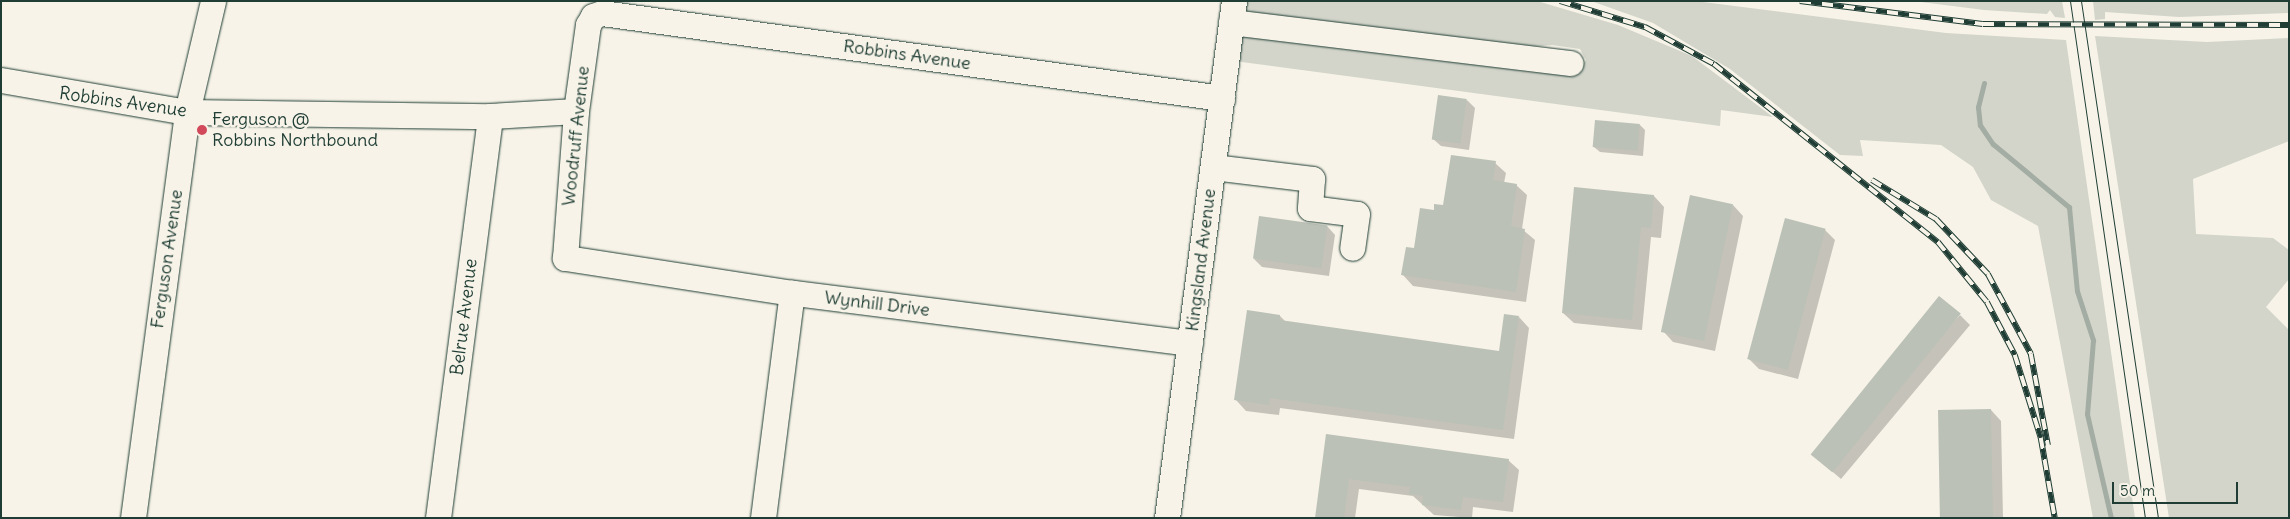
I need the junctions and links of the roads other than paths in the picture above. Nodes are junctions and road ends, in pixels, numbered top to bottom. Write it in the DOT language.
graph roads {
  1 [pos="213,1"];
  2 [pos="1233,12"];
  3 [pos="593,16"];
  4 [pos="1570,63"];
  5 [pos="1,80"];
  6 [pos="1222,98"];
  7 [pos="576,111"];
  8 [pos="187,112"];
  9 [pos="490,116"];
  10 [pos="1213,167"];
  11 [pos="1352,248"];
  12 [pos="565,258"];
  13 [pos="792,293"];
  14 [pos="1190,343"];
  15 [pos="133,518"];
  16 [pos="438,518"];
  17 [pos="763,518"];
  18 [pos="1167,518"];
  1 -- 8 [label="street, Ferguson Avenue"];
  2 -- 4 [label="street"];
  2 -- 6 [label="street, Kingsland Avenue"];
  3 -- 6 [label="street, Robbins Avenue"];
  3 -- 7 [label="street, Woodruff Avenue"];
  5 -- 8 [label="street, Robbins Avenue"];
  6 -- 10 [label="street, Kingsland Avenue"];
  7 -- 9 [label="street, Robbins Avenue"];
  7 -- 12 [label="street, Woodruff Avenue"];
  8 -- 9 [label="street, Robbins Avenue"];
  8 -- 15 [label="street, Ferguson Avenue"];
  9 -- 16 [label="street, Belrue Avenue"];
  10 -- 11 [label="street"];
  10 -- 14 [label="street, Kingsland Avenue"];
  12 -- 13 [label="street, Wynhill Drive"];
  13 -- 14 [label="street, Wynhill Drive"];
  13 -- 17 [label="street"];
  14 -- 18 [label="street, Kingsland Avenue"];
}
